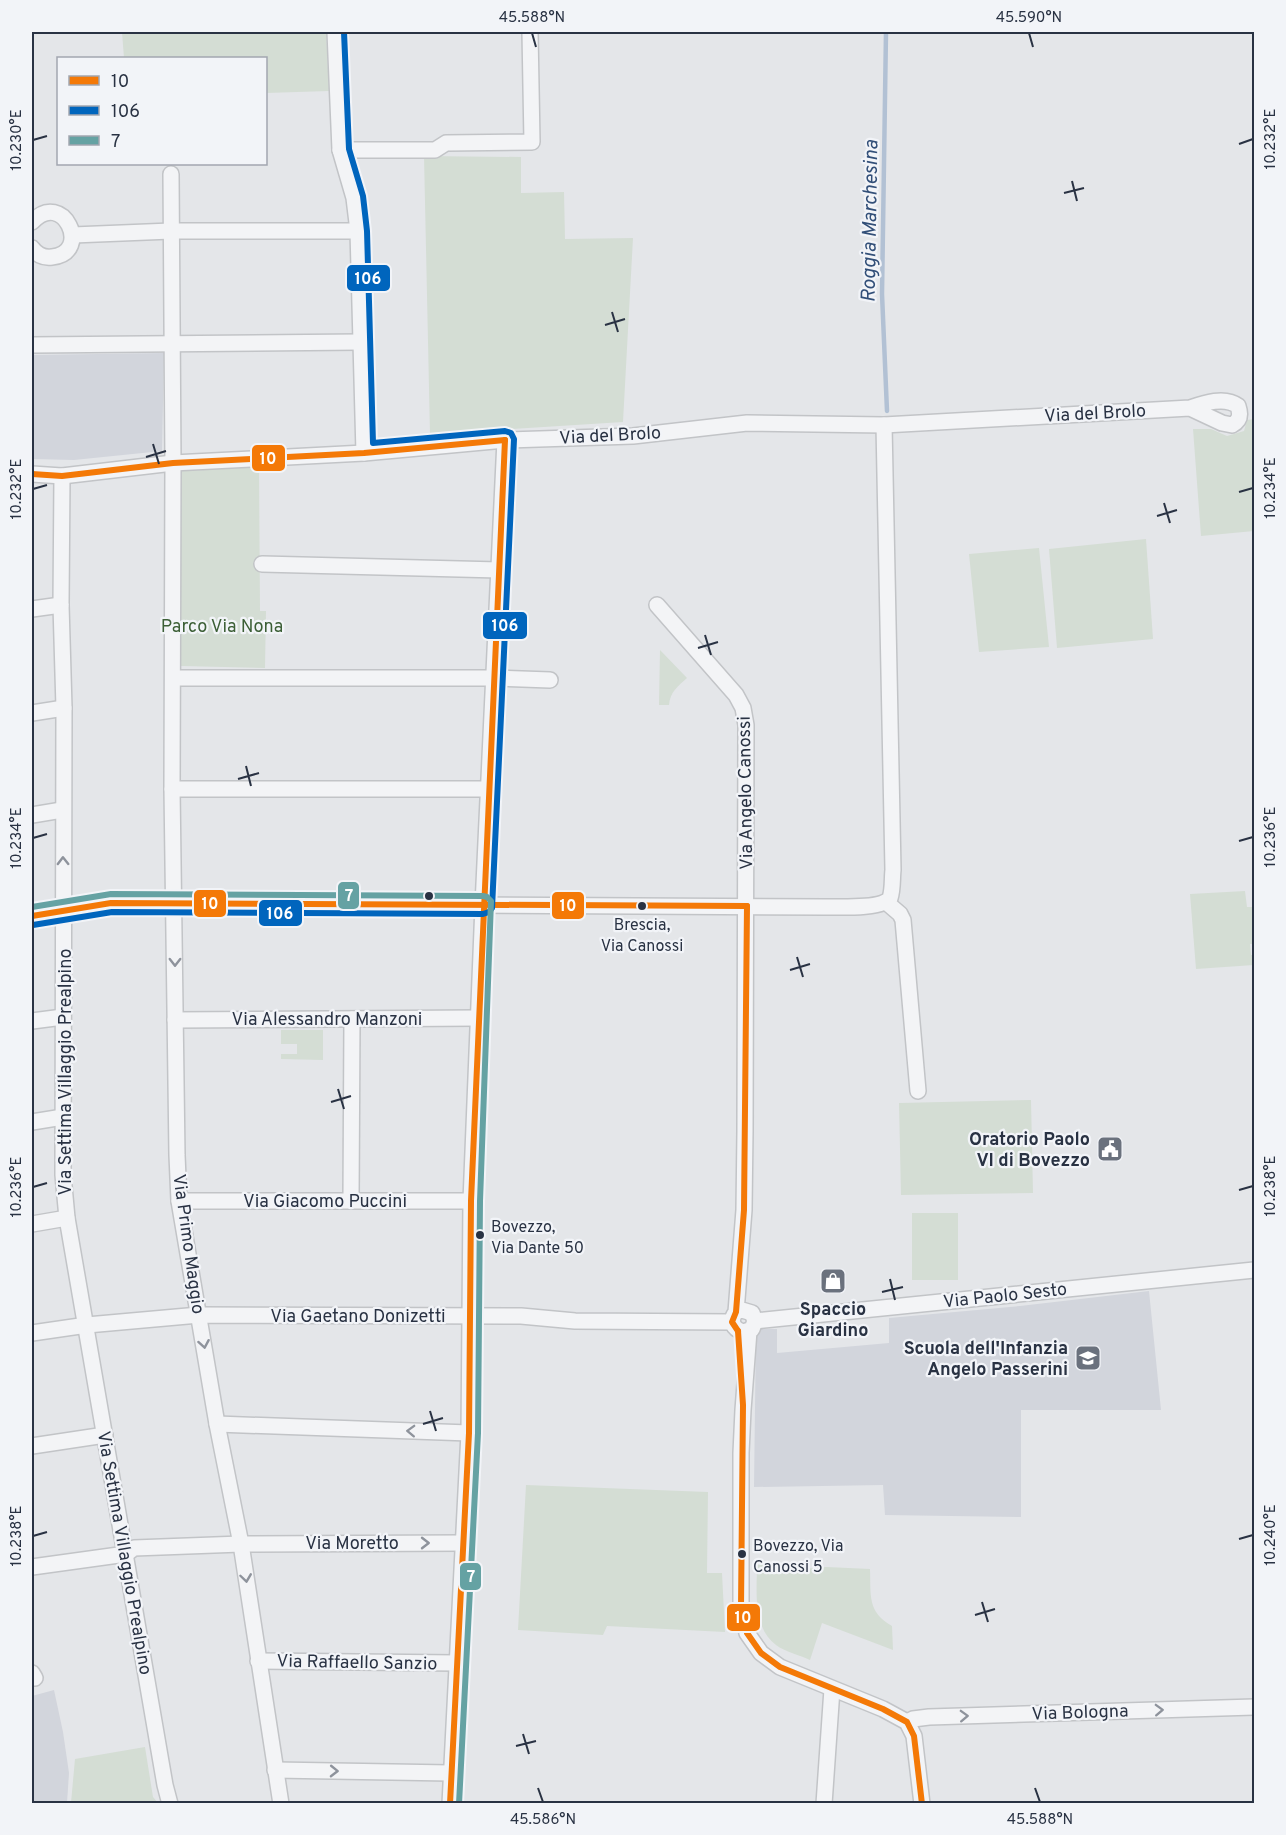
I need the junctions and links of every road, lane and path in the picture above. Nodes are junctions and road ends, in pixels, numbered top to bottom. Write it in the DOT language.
graph roads {
  1 [pos="335,32"];
  2 [pos="530,32"];
  3 [pos="340,150"];
  4 [pos="171,174"];
  5 [pos="32,222"];
  6 [pos="171,231"];
  7 [pos="358,231"];
  8 [pos="73,235"];
  9 [pos="32,253"];
  10 [pos="360,342"];
  11 [pos="173,343"];
  12 [pos="32,345"];
  13 [pos="1190,408"];
  14 [pos="884,425"];
  15 [pos="505,440"];
  16 [pos="364,453"];
  17 [pos="173,463"];
  18 [pos="32,474"];
  19 [pos="62,476"];
  20 [pos="262,564"];
  21 [pos="499,570"];
  22 [pos="657,604"];
  23 [pos="61,605"];
  24 [pos="32,609"];
  25 [pos="173,678"];
  26 [pos="494,678"];
  27 [pos="550,680"];
  28 [pos="64,708"];
  29 [pos="32,713"];
  30 [pos="172,789"];
  31 [pos="488,789"];
  32 [pos="62,810"];
  33 [pos="32,815"];
  34 [pos="174,904"];
  35 [pos="882,904"];
  36 [pos="483,905"];
  37 [pos="747,906"];
  38 [pos="64,911"];
  39 [pos="32,916"];
  40 [pos="63,1017"];
  41 [pos="352,1018"];
  42 [pos="478,1018"];
  43 [pos="175,1020"];
  44 [pos="32,1021"];
  45 [pos="918,1091"];
  46 [pos="63,1117"];
  47 [pos="32,1122"];
  48 [pos="351,1200"];
  49 [pos="179,1201"];
  50 [pos="471,1201"];
  51 [pos="67,1218"];
  52 [pos="32,1224"];
  53 [pos="1254,1270"];
  54 [pos="199,1315"];
  55 [pos="470,1316"];
  56 [pos="743,1321"];
  57 [pos="87,1325"];
  58 [pos="32,1334"];
  59 [pos="217,1424"];
  60 [pos="469,1432"];
  61 [pos="105,1435"];
  62 [pos="32,1446"];
  63 [pos="463,1543"];
  64 [pos="241,1544"];
  65 [pos="126,1554"];
  66 [pos="32,1567"];
  67 [pos="258,1661"];
  68 [pos="457,1663"];
  69 [pos="832,1689"];
  70 [pos="1254,1707"];
  71 [pos="907,1722"];
  72 [pos="275,1770"];
  73 [pos="450,1773"];
  74 [pos="170,1803"];
  75 [pos="281,1803"];
  76 [pos="450,1803"];
  77 [pos="824,1803"];
  78 [pos="922,1803"];
  1 -- 3 [label="street"];
  2 -- 3 [label="street"];
  3 -- 7 [label="street"];
  4 -- 6 [label="street, Via Primo Maggio"];
  5 -- 8 [label="street"];
  6 -- 7 [label="street"];
  6 -- 8 [label="street"];
  6 -- 11 [label="street, Via Primo Maggio"];
  7 -- 10 [label="street"];
  8 -- 9 [label="street"];
  10 -- 11 [label="street"];
  10 -- 16 [label="street"];
  11 -- 12 [label="street"];
  11 -- 17 [label="street, Via Primo Maggio"];
  13 -- 14 [label="street, Via del Brolo"];
  14 -- 15 [label="street, Via del Brolo"];
  14 -- 35 [label="street"];
  15 -- 16 [label="street, Via del Brolo"];
  15 -- 21 [label="street"];
  16 -- 17 [label="street, Via del Brolo"];
  17 -- 19 [label="street, Via del Brolo"];
  17 -- 25 [label="street, Via Primo Maggio"];
  18 -- 19 [label="street, Via del Brolo"];
  19 -- 23 [label="street, Via Settima Villaggio Prealpino"];
  20 -- 21 [label="street"];
  21 -- 26 [label="street"];
  22 -- 37 [label="street, Via Angelo Canossi"];
  23 -- 24 [label="street"];
  23 -- 28 [label="street, Via Settima Villaggio Prealpino"];
  25 -- 26 [label="street"];
  25 -- 30 [label="street, Via Primo Maggio"];
  26 -- 27 [label="street"];
  26 -- 31 [label="street"];
  28 -- 29 [label="street"];
  28 -- 32 [label="street, Via Settima Villaggio Prealpino"];
  30 -- 31 [label="street"];
  30 -- 34 [label="street, Via Primo Maggio"];
  31 -- 36 [label="street"];
  32 -- 33 [label="street"];
  38 -- 32 [label="street, Via Settima Villaggio Prealpino, one-way"];
  34 -- 36 [label="street"];
  34 -- 38 [label="street"];
  34 -- 43 [label="street, Via Primo Maggio, one-way"];
  35 -- 37 [label="street"];
  35 -- 45 [label="street"];
  36 -- 37 [label="street"];
  36 -- 42 [label="street"];
  37 -- 56 [label="street, Via Angelo Canossi"];
  38 -- 39 [label="street"];
  38 -- 40 [label="street, Via Settima Villaggio Prealpino"];
  40 -- 44 [label="street"];
  40 -- 46 [label="street, Via Settima Villaggio Prealpino"];
  41 -- 42 [label="street, Via Alessandro Manzoni"];
  41 -- 43 [label="street, Via Alessandro Manzoni"];
  41 -- 48 [label="street"];
  42 -- 50 [label="street"];
  43 -- 49 [label="street, Via Primo Maggio"];
  46 -- 47 [label="street"];
  46 -- 51 [label="street, Via Settima Villaggio Prealpino"];
  48 -- 49 [label="street, Via Giacomo Puccini"];
  48 -- 50 [label="street, Via Giacomo Puccini"];
  49 -- 54 [label="street, Via Primo Maggio"];
  50 -- 55 [label="street"];
  51 -- 52 [label="street"];
  51 -- 57 [label="street, Via Settima Villaggio Prealpino"];
  53 -- 56 [label="street, Via Paolo Sesto"];
  54 -- 55 [label="street, Via Gaetano Donizetti"];
  54 -- 57 [label="street, Via Gaetano Donizetti"];
  54 -- 59 [label="street, Via Primo Maggio, one-way"];
  55 -- 56 [label="street, Via Gaetano Donizetti"];
  55 -- 60 [label="street"];
  56 -- 69 [label="street, Via Angelo Canossi"];
  57 -- 58 [label="street, Via Gaetano Donizetti"];
  57 -- 61 [label="street, Via Settima Villaggio Prealpino"];
  60 -- 59 [label="street, one-way"];
  59 -- 64 [label="street, Via Primo Maggio"];
  60 -- 63 [label="street"];
  61 -- 62 [label="street"];
  61 -- 65 [label="street, Via Settima Villaggio Prealpino"];
  64 -- 63 [label="street, Via Moretto, one-way"];
  63 -- 68 [label="street"];
  64 -- 65 [label="street"];
  64 -- 67 [label="street, Via Primo Maggio, one-way"];
  65 -- 66 [label="street"];
  65 -- 74 [label="street, Via Settima Villaggio Prealpino"];
  67 -- 68 [label="street, Via Raffaello Sanzio"];
  67 -- 72 [label="street, Via Primo Maggio"];
  68 -- 73 [label="street"];
  69 -- 71 [label="street, Via Angelo Canossi"];
  69 -- 77 [label="street"];
  71 -- 70 [label="street, Via Bologna, one-way"];
  71 -- 78 [label="street"];
  72 -- 73 [label="street, one-way"];
  72 -- 75 [label="street, Via Primo Maggio"];
  73 -- 76 [label="street"];
}
